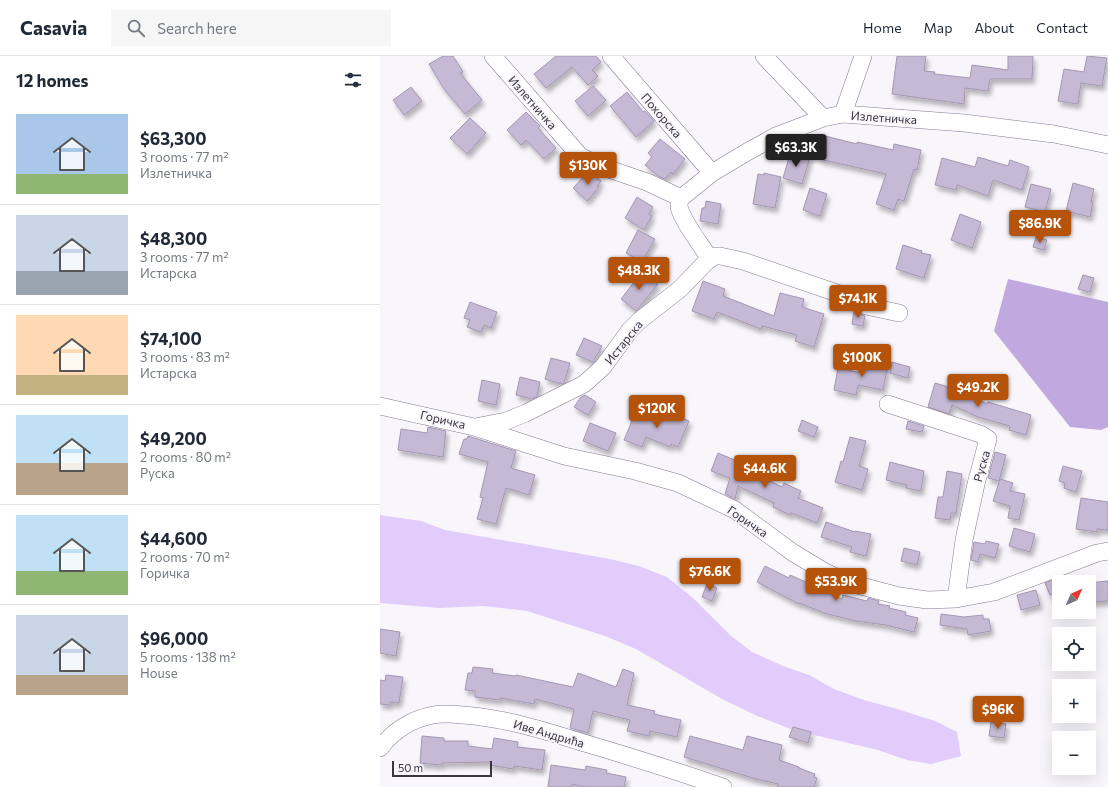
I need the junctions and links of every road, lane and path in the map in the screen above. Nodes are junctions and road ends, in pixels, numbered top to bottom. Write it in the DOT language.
graph roads {
  1 [pos="493,56"];
  2 [pos="612,56"];
  3 [pos="764,56"];
  4 [pos="863,56"];
  5 [pos="843,114"];
  6 [pos="823,118"];
  7 [pos="1108,144"];
  8 [pos="712,172"];
  9 [pos="680,198"];
  10 [pos="710,259"];
  11 [pos="899,313"];
  12 [pos="888,404"];
  13 [pos="380,406"];
  14 [pos="474,427"];
  15 [pos="1108,551"];
  16 [pos="956,598"];
  17 [pos="380,748"];
  18 [pos="724,787"];
  1 -- 9 [label="street, Излетничка"];
  2 -- 8 [label="street, Похорска"];
  3 -- 6 [label="street"];
  4 -- 5 [label="street"];
  5 -- 6 [label="street, Излетничка"];
  5 -- 7 [label="street, Излетничка"];
  6 -- 8 [label="street, Излетничка"];
  8 -- 9 [label="street, Излетничка"];
  9 -- 10 [label="street"];
  10 -- 11 [label="street"];
  10 -- 14 [label="street, Истарска"];
  12 -- 16 [label="street, Руска"];
  13 -- 14 [label="street, Горичка"];
  14 -- 16 [label="street, Горичка"];
  15 -- 16 [label="street, Горичка"];
  17 -- 18 [label="street, Иве Андрића"];
}
